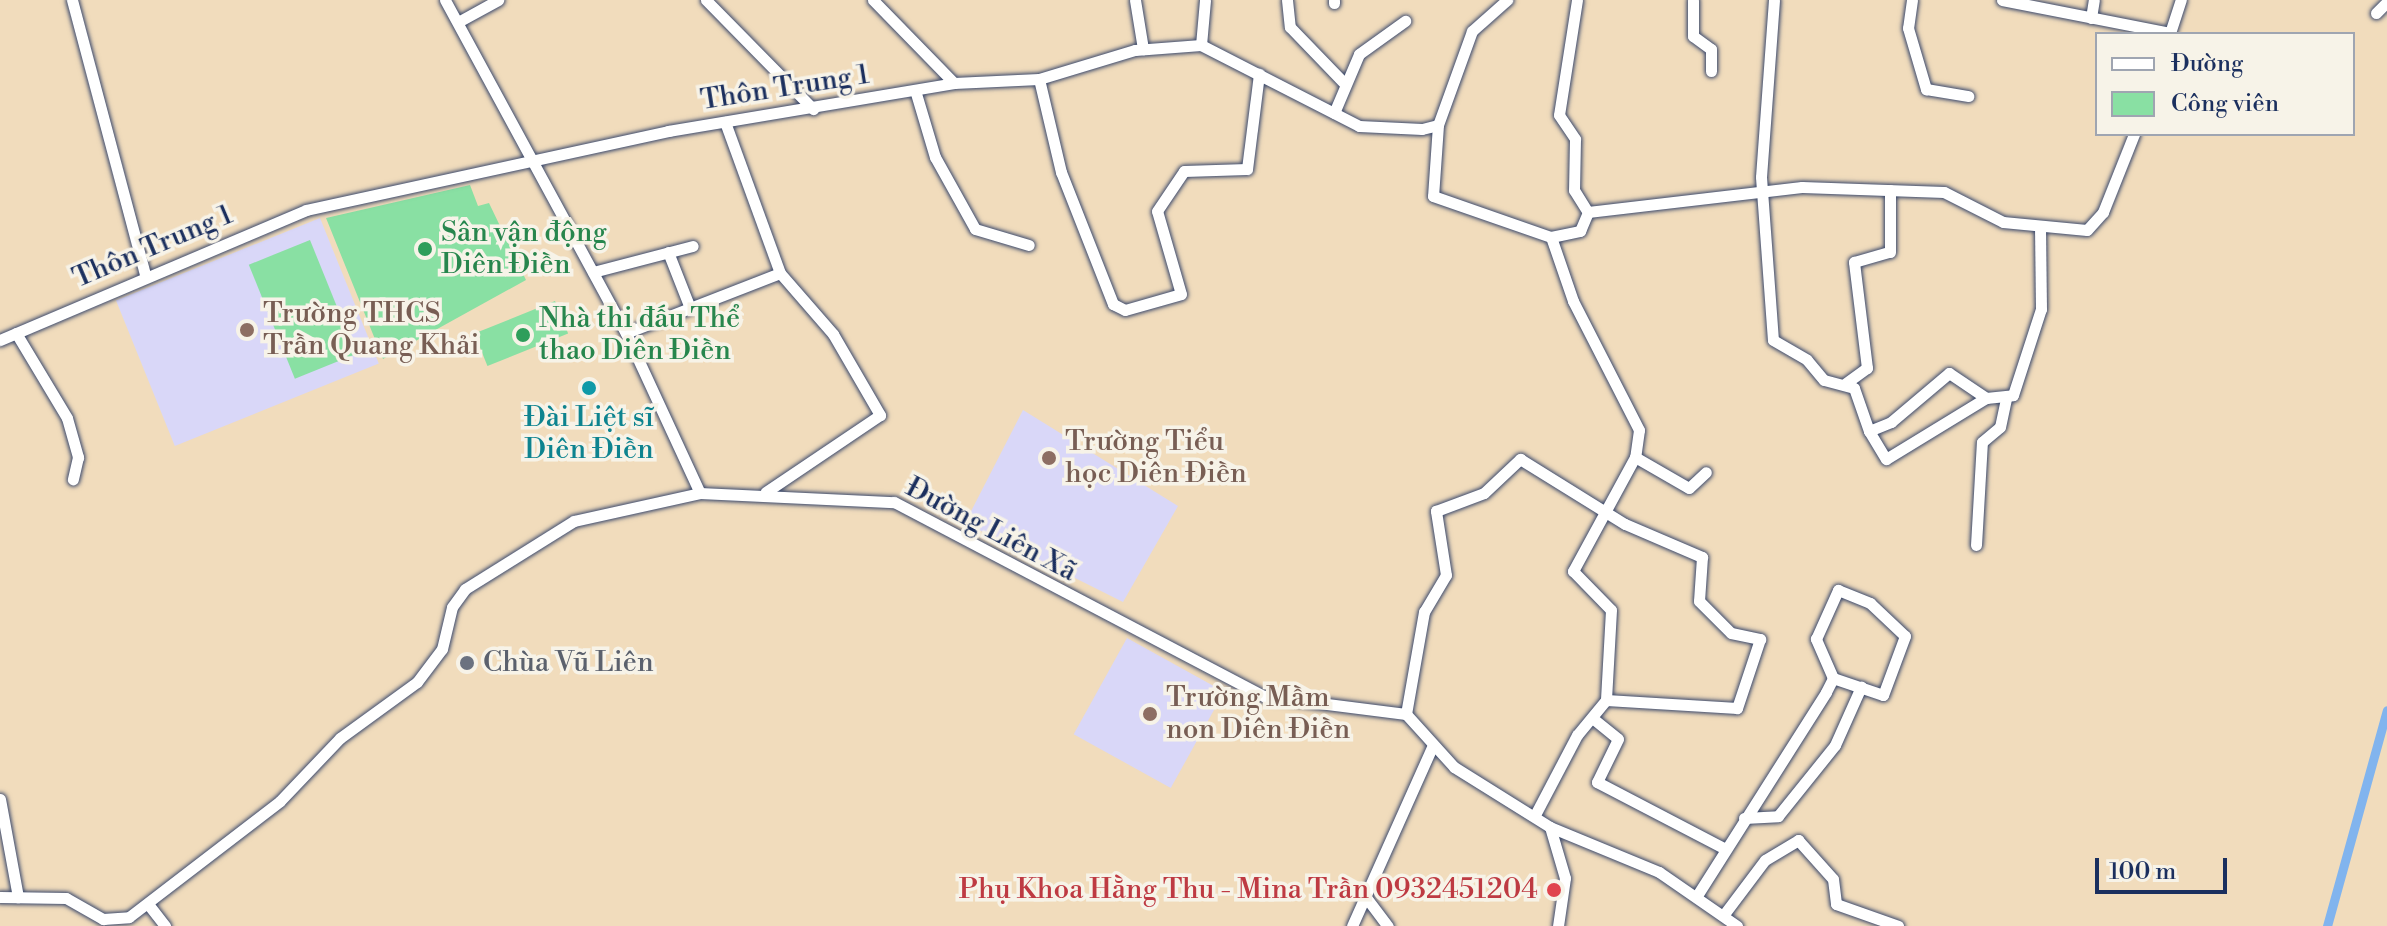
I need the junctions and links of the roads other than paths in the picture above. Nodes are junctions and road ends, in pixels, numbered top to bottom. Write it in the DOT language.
graph roads {
  1 [pos="72,0"];
  2 [pos="445,0"];
  3 [pos="498,0"];
  4 [pos="706,0"];
  5 [pos="873,0"];
  6 [pos="1135,0"];
  7 [pos="1205,0"];
  8 [pos="1287,0"];
  9 [pos="1503,0"];
  10 [pos="1577,0"];
  11 [pos="1693,0"];
  12 [pos="1774,0"];
  13 [pos="1912,0"];
  14 [pos="2002,0"];
  15 [pos="2094,0"];
  16 [pos="2181,0"];
  17 [pos="2387,2"];
  18 [pos="2376,13"];
  19 [pos="2091,18"];
  20 [pos="1405,21"];
  21 [pos="458,22"];
  22 [pos="2160,32"];
  23 [pos="2171,32"];
  24 [pos="1201,45"];
  25 [pos="1143,49"];
  26 [pos="1711,71"];
  27 [pos="1259,74"];
  28 [pos="1039,79"];
  29 [pos="954,83"];
  30 [pos="1345,84"];
  31 [pos="915,90"];
  32 [pos="1968,96"];
  33 [pos="813,109"];
  34 [pos="1334,113"];
  35 [pos="725,122"];
  36 [pos="1438,125"];
  37 [pos="2133,136"];
  38 [pos="533,162"];
  39 [pos="1763,188"];
  40 [pos="1890,190"];
  41 [pos="1588,212"];
  42 [pos="2040,227"];
  43 [pos="1551,237"];
  44 [pos="1029,245"];
  45 [pos="693,246"];
  46 [pos="668,252"];
  47 [pos="593,272"];
  48 [pos="780,273"];
  49 [pos="145,275"];
  50 [pos="690,308"];
  51 [pos="16,333"];
  52 [pos="626,333"];
  53 [pos="0,340"];
  54 [pos="1846,383"];
  55 [pos="1986,398"];
  56 [pos="2006,398"];
  57 [pos="1869,431"];
  58 [pos="1635,457"];
  59 [pos="1706,472"];
  60 [pos="73,479"];
  61 [pos="766,492"];
  62 [pos="700,493"];
  63 [pos="1605,511"];
  64 [pos="1976,545"];
  65 [pos="1833,678"];
  66 [pos="1861,687"];
  67 [pos="1606,700"];
  68 [pos="1406,714"];
  69 [pos="1596,721"];
  70 [pos="1433,745"];
  71 [pos="0,799"];
  72 [pos="1536,813"];
  73 [pos="1744,818"];
  74 [pos="1550,827"];
  75 [pos="1724,848"];
  76 [pos="1698,894"];
  77 [pos="1365,896"];
  78 [pos="0,897"];
  79 [pos="18,897"];
  80 [pos="148,904"];
  81 [pos="1725,913"];
  82 [pos="165,926"];
  83 [pos="1352,926"];
  84 [pos="1388,926"];
  85 [pos="1558,926"];
  86 [pos="1737,926"];
  87 [pos="1898,926"];
  1 -- 49 [label="street"];
  2 -- 21 [label="street"];
  3 -- 21 [label="street"];
  4 -- 33 [label="street"];
  5 -- 29 [label="street"];
  6 -- 25 [label="street"];
  7 -- 24 [label="street"];
  8 -- 30 [label="street"];
  9 -- 36 [label="street"];
  10 -- 41 [label="street"];
  11 -- 26 [label="street"];
  12 -- 39 [label="street"];
  13 -- 32 [label="street"];
  14 -- 19 [label="street"];
  15 -- 19 [label="street"];
  16 -- 23 [label="street"];
  17 -- 18 [label="street"];
  19 -- 22 [label="street"];
  20 -- 30 [label="street"];
  21 -- 38 [label="street"];
  24 -- 25 [label="street, Thôn Trung 1"];
  24 -- 27 [label="street"];
  25 -- 28 [label="street, Thôn Trung 1"];
  27 -- 28 [label="street"];
  27 -- 34 [label="street"];
  28 -- 29 [label="street, Thôn Trung 1"];
  29 -- 31 [label="street, Thôn Trung 1"];
  30 -- 34 [label="street"];
  31 -- 33 [label="street, Thôn Trung 1"];
  31 -- 44 [label="street"];
  33 -- 35 [label="street, Thôn Trung 1"];
  34 -- 36 [label="street"];
  35 -- 38 [label="street, Thôn Trung 1"];
  35 -- 48 [label="street"];
  36 -- 43 [label="street"];
  37 -- 42 [label="street"];
  38 -- 47 [label="street"];
  38 -- 49 [label="street, Thôn Trung 1"];
  39 -- 40 [label="street"];
  39 -- 41 [label="street"];
  39 -- 54 [label="street"];
  40 -- 42 [label="street"];
  40 -- 54 [label="street"];
  41 -- 43 [label="street"];
  42 -- 56 [label="street"];
  43 -- 58 [label="street"];
  45 -- 46 [label="street"];
  46 -- 47 [label="street"];
  46 -- 50 [label="street"];
  47 -- 52 [label="street"];
  48 -- 50 [label="street"];
  48 -- 61 [label="street"];
  49 -- 51 [label="street, Thôn Trung 1"];
  50 -- 52 [label="street"];
  51 -- 53 [label="street, Thôn Trung 1"];
  51 -- 60 [label="street"];
  52 -- 62 [label="street"];
  54 -- 57 [label="street"];
  55 -- 56 [label="street"];
  55 -- 57 [label="street"];
  55 -- 57 [label="street"];
  56 -- 64 [label="street"];
  58 -- 59 [label="street"];
  58 -- 63 [label="street"];
  61 -- 62 [label="street, Đường Liên Xã"];
  61 -- 68 [label="street, Đường Liên Xã"];
  62 -- 80 [label="street, Đường Liên Xã"];
  63 -- 67 [label="street"];
  63 -- 67 [label="street"];
  63 -- 68 [label="street"];
  65 -- 66 [label="street"];
  65 -- 66 [label="street"];
  65 -- 73 [label="street"];
  66 -- 73 [label="street"];
  67 -- 69 [label="street"];
  68 -- 70 [label="street"];
  69 -- 72 [label="street"];
  69 -- 75 [label="street"];
  70 -- 72 [label="street"];
  70 -- 77 [label="street"];
  71 -- 79 [label="street"];
  72 -- 74 [label="street"];
  73 -- 75 [label="street"];
  74 -- 76 [label="street"];
  74 -- 85 [label="street"];
  75 -- 76 [label="street"];
  76 -- 81 [label="street"];
  77 -- 83 [label="street"];
  77 -- 84 [label="street"];
  78 -- 79 [label="street"];
  79 -- 80 [label="street, Đường Liên Xã"];
  80 -- 82 [label="street"];
  81 -- 86 [label="street"];
  81 -- 87 [label="street"];
}
